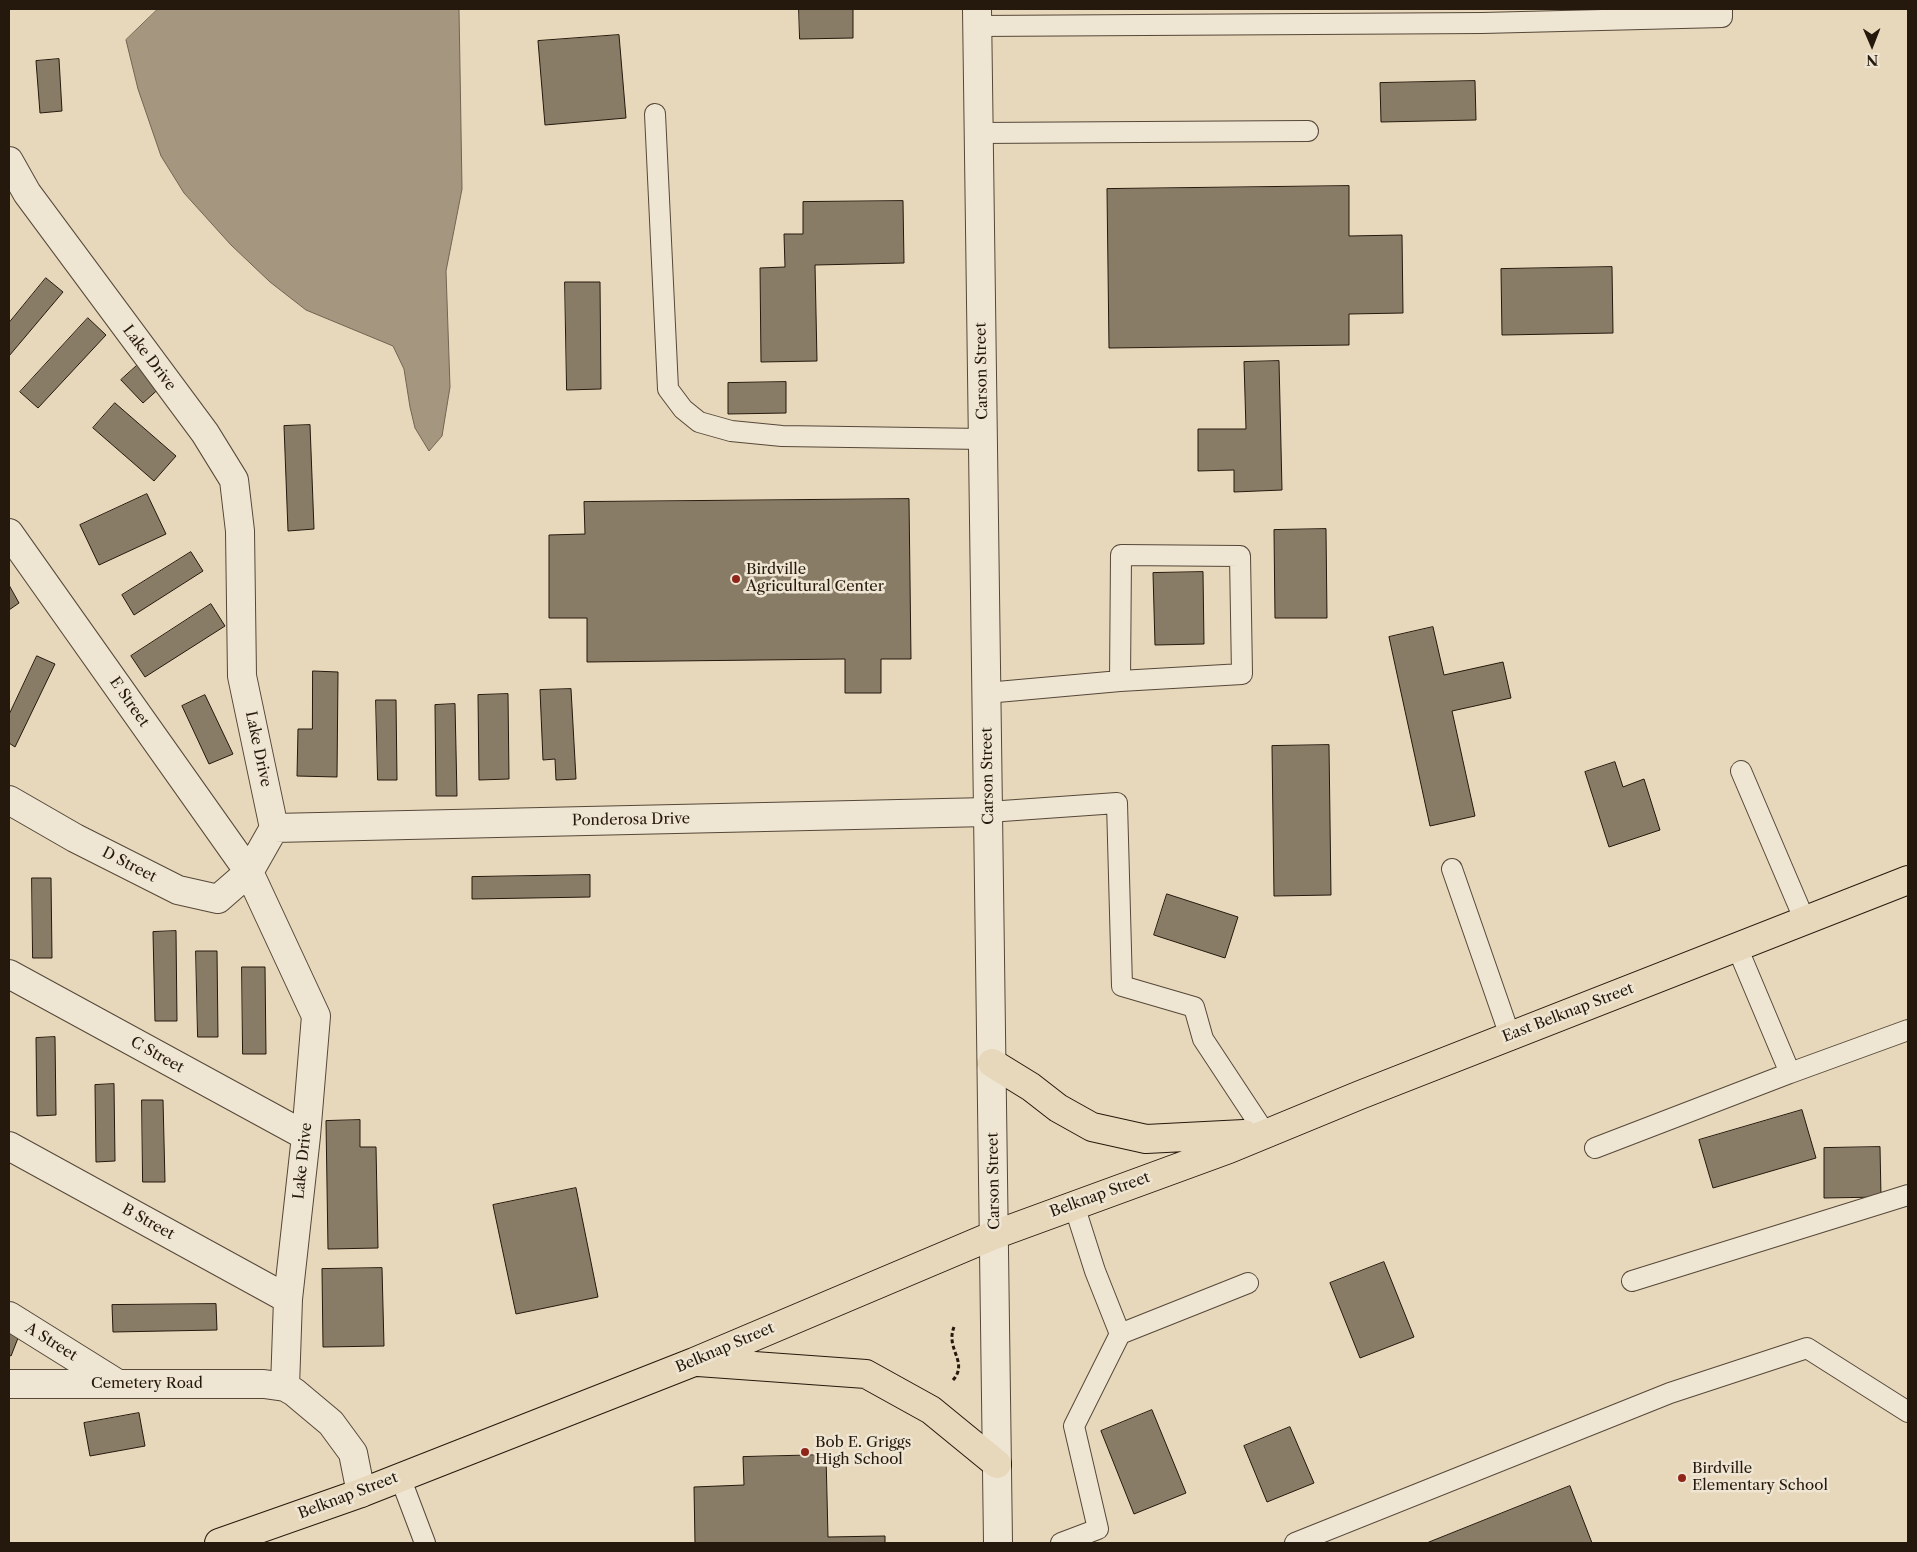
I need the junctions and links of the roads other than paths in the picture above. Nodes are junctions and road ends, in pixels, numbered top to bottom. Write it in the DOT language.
graph roads {
  1 [pos="1722,9"];
  2 [pos="1437,16"];
  3 [pos="977,17"];
  4 [pos="655,114"];
  5 [pos="1308,131"];
  6 [pos="978,133"];
  7 [pos="9,161"];
  8 [pos="983,439"];
  9 [pos="9,533"];
  10 [pos="1120,681"];
  11 [pos="986,693"];
  12 [pos="1741,770"];
  13 [pos="9,800"];
  14 [pos="988,812"];
  15 [pos="274,828"];
  16 [pos="1452,869"];
  17 [pos="249,872"];
  18 [pos="1908,880"];
  19 [pos="1804,921"];
  20 [pos="1737,947"];
  21 [pos="9,974"];
  22 [pos="1908,1030"];
  23 [pos="1510,1036"];
  24 [pos="992,1063"];
  25 [pos="1790,1073"];
  26 [pos="1265,1133"];
  27 [pos="306,1136"];
  28 [pos="9,1146"];
  29 [pos="1228,1148"];
  30 [pos="1595,1148"];
  31 [pos="1908,1195"];
  32 [pos="1074,1205"];
  33 [pos="994,1235"];
  34 [pos="1632,1280"];
  35 [pos="1248,1283"];
  36 [pos="288,1299"];
  37 [pos="9,1316"];
  38 [pos="1120,1334"];
  39 [pos="694,1362"];
  40 [pos="9,1384"];
  41 [pos="118,1384"];
  42 [pos="285,1387"];
  43 [pos="1908,1412"];
  44 [pos="997,1464"];
  45 [pos="400,1477"];
  46 [pos="361,1492"];
  47 [pos="219,1543"];
  48 [pos="426,1543"];
  49 [pos="998,1543"];
  50 [pos="1061,1543"];
  51 [pos="1295,1543"];
  1 -- 2 [label="lane"];
  2 -- 3 [label="lane"];
  3 -- 6 [label="street, Carson Street"];
  4 -- 8 [label="lane"];
  5 -- 6 [label="lane"];
  6 -- 8 [label="street, Carson Street"];
  7 -- 15 [label="street, Lake Drive"];
  8 -- 11 [label="street, Carson Street"];
  9 -- 17 [label="street, E Street"];
  10 -- 10 [label="lane"];
  10 -- 11 [label="lane"];
  11 -- 14 [label="street, Carson Street"];
  12 -- 19 [label="lane"];
  13 -- 17 [label="street, D Street"];
  14 -- 15 [label="street, Ponderosa Drive"];
  14 -- 24 [label="street, Carson Street"];
  14 -- 26 [label="lane"];
  15 -- 17 [label="street"];
  16 -- 23 [label="lane"];
  17 -- 27 [label="street, Lake Drive"];
  18 -- 19 [label="main road, East Belknap Street"];
  19 -- 20 [label="main road, East Belknap Street"];
  20 -- 23 [label="main road, East Belknap Street"];
  20 -- 25 [label="lane"];
  21 -- 27 [label="street, C Street"];
  22 -- 25 [label="lane"];
  23 -- 26 [label="main road, East Belknap Street"];
  24 -- 26 [label="main road"];
  24 -- 33 [label="street, Carson Street"];
  25 -- 30 [label="lane"];
  26 -- 29 [label="main road, East Belknap Street"];
  27 -- 36 [label="street, Lake Drive"];
  28 -- 36 [label="street, B Street"];
  29 -- 32 [label="main road, Belknap Street"];
  31 -- 34 [label="lane"];
  32 -- 33 [label="main road, Belknap Street"];
  32 -- 38 [label="lane"];
  33 -- 39 [label="main road, Belknap Street"];
  33 -- 44 [label="street, Carson Street"];
  35 -- 38 [label="lane"];
  36 -- 42 [label="street, Lake Drive"];
  37 -- 41 [label="street, A Street"];
  38 -- 50 [label="lane"];
  39 -- 44 [label="main road"];
  39 -- 45 [label="main road, Belknap Street"];
  40 -- 41 [label="street, Cemetery Road"];
  41 -- 42 [label="street, Cemetery Road"];
  42 -- 46 [label="street"];
  43 -- 51 [label="lane"];
  44 -- 49 [label="street, Carson Street"];
  45 -- 46 [label="main road, Belknap Street"];
  45 -- 48 [label="lane"];
  46 -- 47 [label="main road, Belknap Street"];
}
